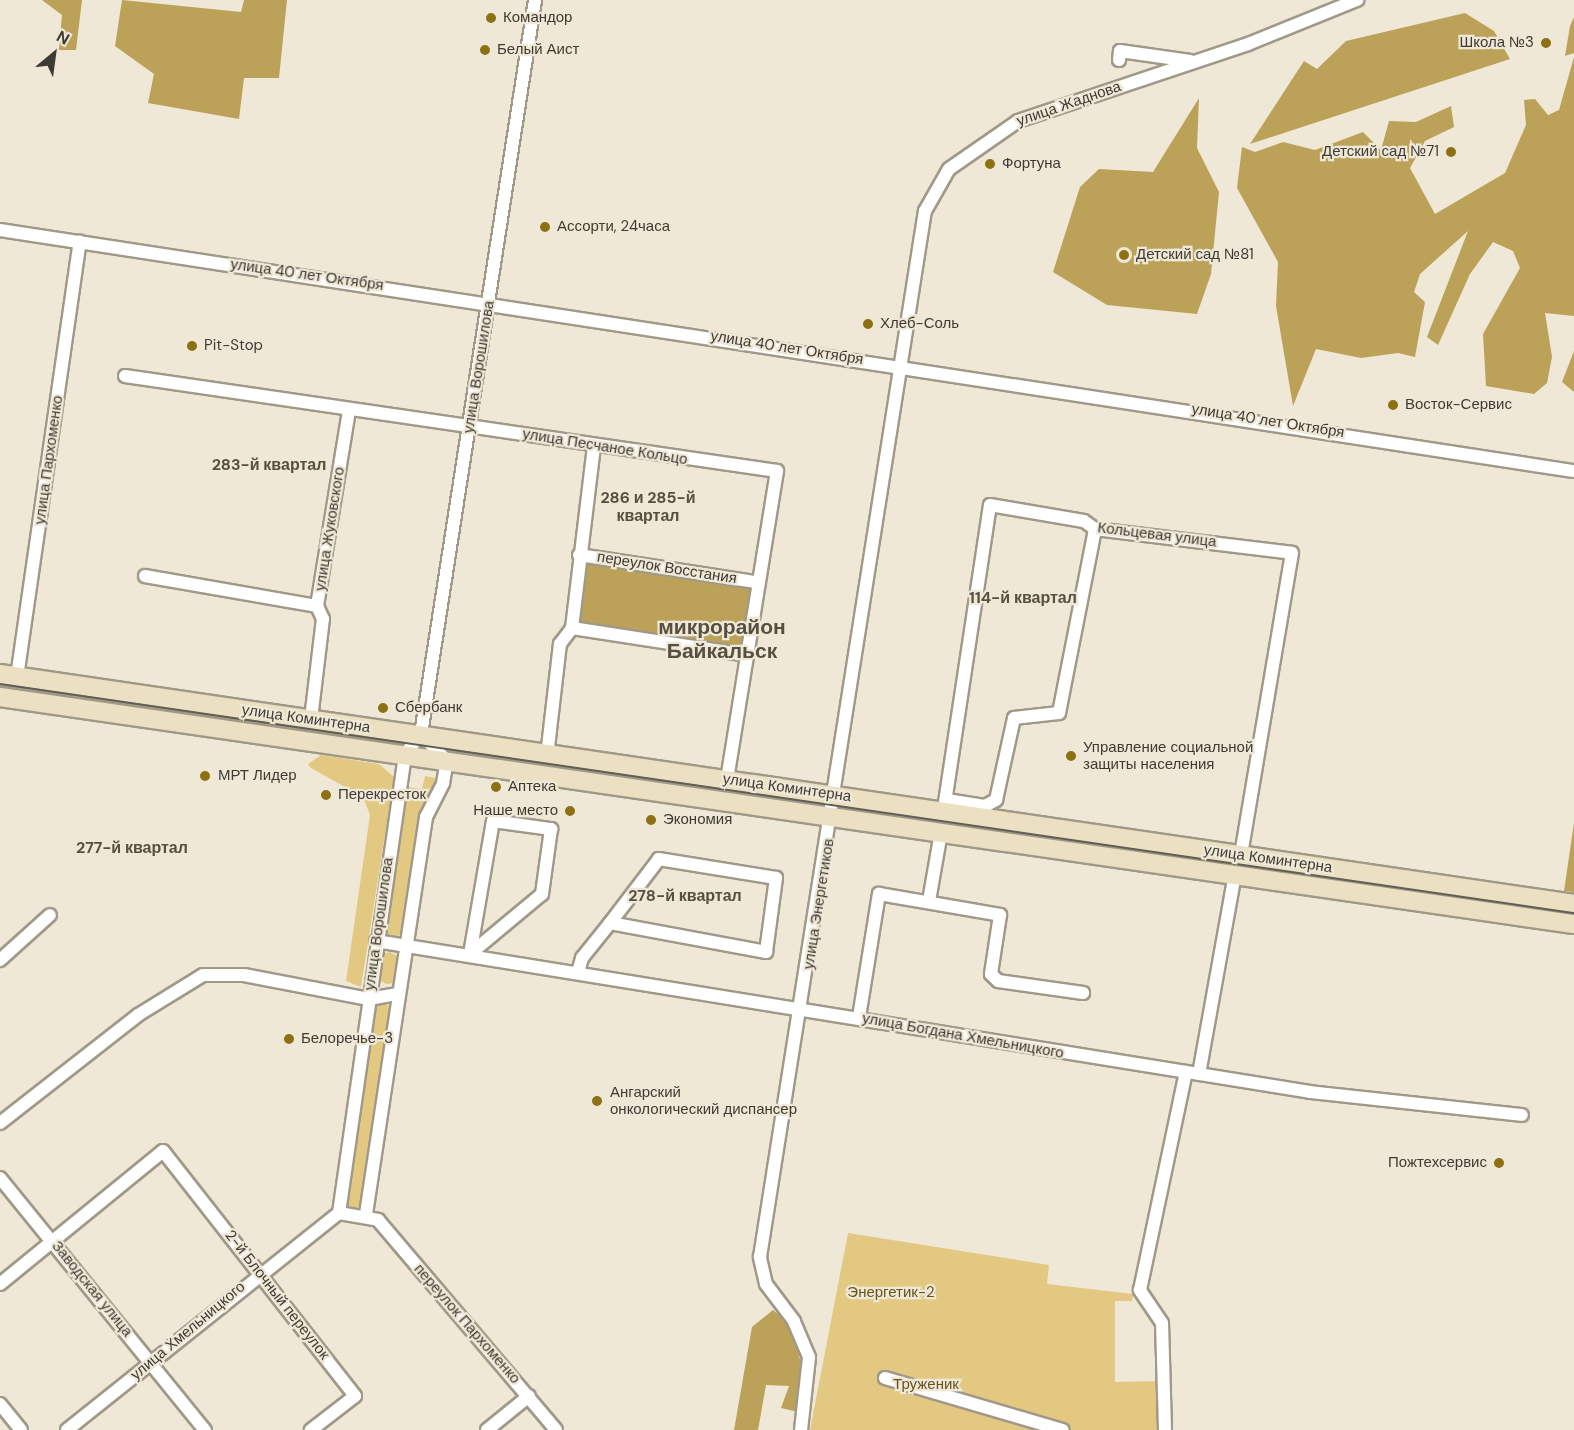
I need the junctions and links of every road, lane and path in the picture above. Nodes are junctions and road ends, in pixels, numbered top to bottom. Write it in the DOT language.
graph roads {
  1 [pos="536,0"];
  2 [pos="1356,0"];
  3 [pos="1119,60"];
  4 [pos="1192,62"];
  5 [pos="0,230"];
  6 [pos="80,242"];
  7 [pos="489,302"];
  8 [pos="900,365"];
  9 [pos="124,376"];
  10 [pos="349,410"];
  11 [pos="469,425"];
  12 [pos="594,447"];
  13 [pos="1574,471"];
  14 [pos="1095,529"];
  15 [pos="579,555"];
  16 [pos="145,576"];
  17 [pos="756,582"];
  18 [pos="317,606"];
  19 [pos="572,628"];
  20 [pos="746,655"];
  21 [pos="9,676"];
  22 [pos="0,698"];
  23 [pos="152,698"];
  24 [pos="148,719"];
  25 [pos="311,719"];
  26 [pos="421,734"];
  27 [pos="405,754"];
  28 [pos="547,756"];
  29 [pos="447,761"];
  30 [pos="727,780"];
  31 [pos="836,794"];
  32 [pos="945,805"];
  33 [pos="833,815"];
  34 [pos="941,832"];
  35 [pos="1241,855"];
  36 [pos="1235,873"];
  37 [pos="929,901"];
  38 [pos="1574,904"];
  39 [pos="50,915"];
  40 [pos="610,922"];
  41 [pos="1574,924"];
  42 [pos="376,942"];
  43 [pos="406,946"];
  44 [pos="470,954"];
  45 [pos="0,960"];
  46 [pos="578,972"];
  47 [pos="1083,993"];
  48 [pos="398,994"];
  49 [pos="369,999"];
  50 [pos="803,1009"];
  51 [pos="859,1017"];
  52 [pos="1193,1073"];
  53 [pos="1522,1115"];
  54 [pos="0,1123"];
  55 [pos="0,1178"];
  56 [pos="339,1213"];
  57 [pos="372,1217"];
  58 [pos="52,1241"];
  59 [pos="261,1271"];
  60 [pos="0,1284"];
  61 [pos="151,1362"];
  62 [pos="885,1378"];
  63 [pos="529,1396"];
  64 [pos="0,1404"];
  65 [pos="21,1430"];
  66 [pos="67,1430"];
  67 [pos="205,1430"];
  68 [pos="311,1430"];
  69 [pos="487,1430"];
  70 [pos="556,1430"];
  71 [pos="801,1430"];
  72 [pos="1063,1430"];
  73 [pos="1165,1430"];
  1 -- 7 [label="street, улица Ворошилова"];
  2 -- 4 [label="street, улица Жаднова"];
  3 -- 4 [label="street"];
  4 -- 8 [label="street, улица Жаднова"];
  5 -- 6 [label="street, улица 40 лет Октября"];
  6 -- 7 [label="street, улица 40 лет Октября"];
  6 -- 21 [label="street, улица Пархоменко"];
  7 -- 8 [label="street, улица 40 лет Октября"];
  7 -- 11 [label="street, улица Ворошилова"];
  8 -- 13 [label="street, улица 40 лет Октября"];
  8 -- 31 [label="street, улица Энергетиков"];
  9 -- 10 [label="street, улица Песчаное Кольцо"];
  10 -- 11 [label="street, улица Песчаное Кольцо"];
  10 -- 18 [label="street, улица Жуковского"];
  11 -- 12 [label="street, улица Песчаное Кольцо"];
  11 -- 26 [label="street, улица Ворошилова"];
  12 -- 15 [label="street"];
  12 -- 17 [label="street, улица Песчаное Кольцо"];
  14 -- 32 [label="street"];
  14 -- 32 [label="street, Кольцевая улица"];
  14 -- 35 [label="street, Кольцевая улица"];
  15 -- 17 [label="street, переулок Восстания"];
  15 -- 19 [label="street"];
  16 -- 18 [label="street"];
  17 -- 20 [label="street, улица Песчаное Кольцо"];
  18 -- 25 [label="street, улица Жуковского"];
  19 -- 20 [label="street"];
  19 -- 28 [label="street"];
  20 -- 30 [label="street, улица Песчаное Кольцо"];
  21 -- 23 [label="street, улица Коминтерна"];
  22 -- 24 [label="street, улица Коминтерна"];
  23 -- 24 [label="street"];
  23 -- 25 [label="street, улица Коминтерна"];
  24 -- 27 [label="street, улица Коминтерна"];
  25 -- 26 [label="street, улица Коминтерна"];
  26 -- 27 [label="street"];
  26 -- 28 [label="street, улица Коминтерна"];
  26 -- 29 [label="street"];
  27 -- 29 [label="street, улица Коминтерна"];
  27 -- 42 [label="street, улица Ворошилова"];
  28 -- 30 [label="street, улица Коминтерна"];
  29 -- 33 [label="street, улица Коминтерна"];
  29 -- 43 [label="street, улица Ворошилова"];
  30 -- 31 [label="street, улица Коминтерна"];
  31 -- 32 [label="street, улица Коминтерна"];
  31 -- 33 [label="street, улица Энергетиков"];
  32 -- 35 [label="street, улица Коминтерна"];
  33 -- 34 [label="street, улица Коминтерна"];
  33 -- 50 [label="street, улица Энергетиков"];
  34 -- 36 [label="street, улица Коминтерна"];
  34 -- 37 [label="street"];
  35 -- 38 [label="street, улица Коминтерна"];
  36 -- 41 [label="street, улица Коминтерна"];
  36 -- 52 [label="street"];
  37 -- 47 [label="street"];
  37 -- 51 [label="street"];
  39 -- 45 [label="street"];
  40 -- 40 [label="street"];
  40 -- 46 [label="street"];
  42 -- 43 [label="street, улица Богдана Хмельницкого"];
  42 -- 49 [label="street, улица Ворошилова"];
  43 -- 44 [label="street, улица Богдана Хмельницкого"];
  43 -- 48 [label="street, улица Ворошилова"];
  44 -- 44 [label="street"];
  44 -- 46 [label="street, улица Богдана Хмельницкого"];
  46 -- 50 [label="street, улица Богдана Хмельницкого"];
  48 -- 49 [label="street"];
  48 -- 57 [label="street, улица Ворошилова"];
  49 -- 54 [label="street, улица Ворошилова"];
  49 -- 56 [label="street"];
  50 -- 51 [label="street, улица Богдана Хмельницкого"];
  50 -- 71 [label="street, улица Энергетиков"];
  51 -- 52 [label="street, улица Богдана Хмельницкого"];
  52 -- 53 [label="street, улица Богдана Хмельницкого"];
  52 -- 73 [label="street"];
  55 -- 58 [label="street, Заводская улица"];
  56 -- 57 [label="street"];
  56 -- 59 [label="street, улица Хмельницкого"];
  57 -- 63 [label="street, переулок Пархоменко"];
  58 -- 59 [label="street, 2-й Блочный переулок"];
  58 -- 60 [label="street"];
  58 -- 61 [label="street, Заводская улица"];
  59 -- 61 [label="street, улица Хмельницкого"];
  59 -- 68 [label="street, 2-й Блочный переулок"];
  61 -- 66 [label="street, улица Хмельницкого"];
  61 -- 67 [label="street, Заводская улица"];
  62 -- 72 [label="street"];
  63 -- 69 [label="street"];
  63 -- 70 [label="street, переулок Пархоменко"];
  64 -- 65 [label="street"];
}
